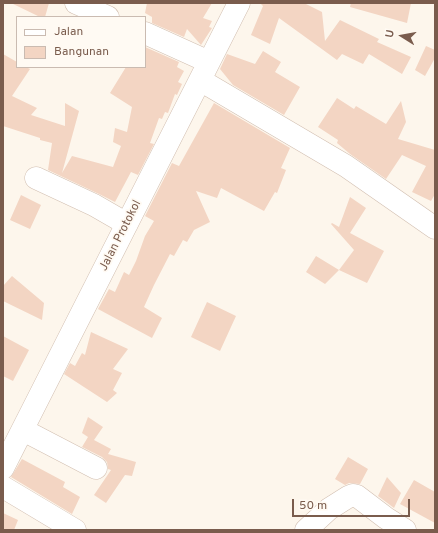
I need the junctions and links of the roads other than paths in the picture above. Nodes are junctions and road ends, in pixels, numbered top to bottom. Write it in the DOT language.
graph roads {
  1 [pos="76,3"];
  2 [pos="239,3"];
  3 [pos="106,16"];
  4 [pos="146,35"];
  5 [pos="205,71"];
  6 [pos="36,178"];
  7 [pos="127,224"];
  8 [pos="435,228"];
  9 [pos="23,430"];
  10 [pos="3,468"];
  11 [pos="96,468"];
  12 [pos="3,487"];
  13 [pos="75,530"];
  14 [pos="306,530"];
  15 [pos="405,530"];
  1 -- 3 [label="street"];
  2 -- 5 [label="street, Jalan Protokol"];
  4 -- 5 [label="street"];
  5 -- 7 [label="street, Jalan Protokol"];
  5 -- 8 [label="street"];
  6 -- 7 [label="street"];
  7 -- 9 [label="street, Jalan Protokol"];
  9 -- 10 [label="street, Jalan Protokol"];
  9 -- 11 [label="street"];
  12 -- 13 [label="street"];
  14 -- 15 [label="street"];
}
